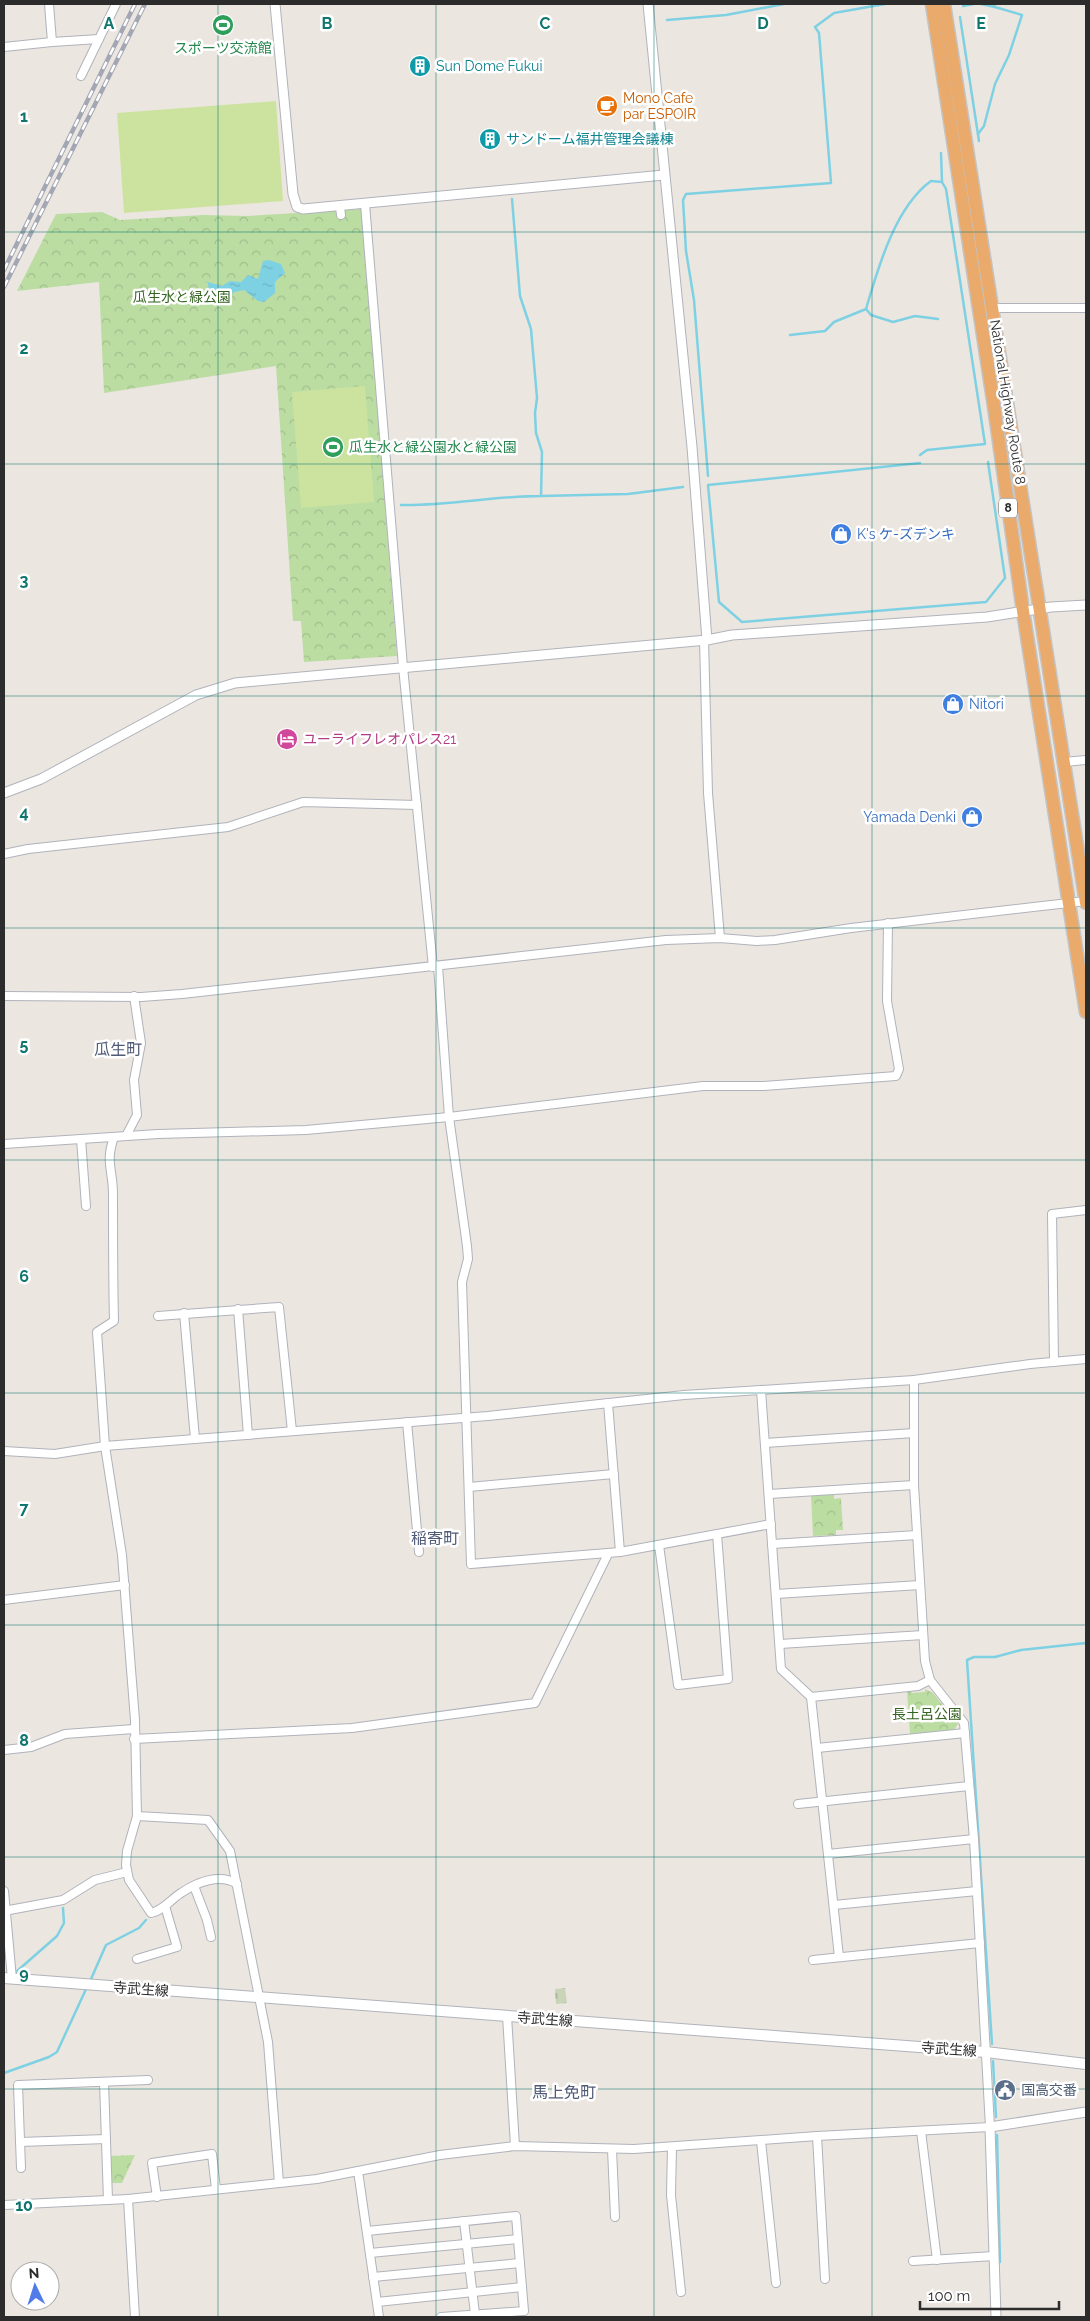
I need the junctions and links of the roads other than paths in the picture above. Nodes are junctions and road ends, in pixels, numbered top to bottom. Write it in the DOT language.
graph roads {
  1 [pos="49,4"];
  2 [pos="116,4"];
  3 [pos="275,4"];
  4 [pos="648,4"];
  5 [pos="932,4"];
  6 [pos="944,4"];
  7 [pos="99,39"];
  8 [pos="52,42"];
  9 [pos="4,46"];
  10 [pos="81,76"];
  11 [pos="664,175"];
  12 [pos="365,204"];
  13 [pos="991,308"];
  14 [pos="1086,308"];
  15 [pos="1086,605"];
  16 [pos="1040,609"];
  17 [pos="1023,611"];
  18 [pos="705,640"];
  19 [pos="403,667"];
  20 [pos="1086,760"];
  21 [pos="1064,762"];
  22 [pos="4,794"];
  23 [pos="417,805"];
  24 [pos="4,854"];
  25 [pos="1069,902"];
  26 [pos="1086,902"];
  27 [pos="888,923"];
  28 [pos="720,938"];
  29 [pos="435,967"];
  30 [pos="4,996"];
  31 [pos="134,996"];
  32 [pos="1086,1012"];
  33 [pos="449,1117"];
  34 [pos="126,1136"];
  35 [pos="114,1137"];
  36 [pos="81,1139"];
  37 [pos="4,1144"];
  38 [pos="86,1206"];
  39 [pos="1086,1210"];
  40 [pos="238,1309"];
  41 [pos="184,1314"];
  42 [pos="158,1316"];
  43 [pos="1086,1359"];
  44 [pos="1054,1362"];
  45 [pos="914,1380"];
  46 [pos="761,1390"];
  47 [pos="608,1403"];
  48 [pos="467,1418"];
  49 [pos="407,1422"];
  50 [pos="292,1431"];
  51 [pos="914,1433"];
  52 [pos="248,1435"];
  53 [pos="195,1439"];
  54 [pos="765,1443"];
  55 [pos="105,1446"];
  56 [pos="4,1451"];
  57 [pos="614,1474"];
  58 [pos="914,1485"];
  59 [pos="469,1487"];
  60 [pos="769,1494"];
  61 [pos="771,1524"];
  62 [pos="717,1534"];
  63 [pos="917,1535"];
  64 [pos="772,1544"];
  65 [pos="659,1545"];
  66 [pos="419,1552"];
  67 [pos="620,1552"];
  68 [pos="608,1554"];
  69 [pos="125,1585"];
  70 [pos="920,1585"];
  71 [pos="776,1594"];
  72 [pos="4,1600"];
  73 [pos="923,1635"];
  74 [pos="780,1644"];
  75 [pos="930,1680"];
  76 [pos="812,1696"];
  77 [pos="134,1729"];
  78 [pos="965,1733"];
  79 [pos="134,1739"];
  80 [pos="817,1748"];
  81 [pos="4,1750"];
  82 [pos="970,1786"];
  83 [pos="823,1801"];
  84 [pos="798,1804"];
  85 [pos="137,1816"];
  86 [pos="974,1838"];
  87 [pos="828,1854"];
  88 [pos="127,1872"];
  89 [pos="237,1884"];
  90 [pos="194,1886"];
  91 [pos="4,1891"];
  92 [pos="977,1891"];
  93 [pos="834,1905"];
  94 [pos="165,1906"];
  95 [pos="5,1910"];
  96 [pos="211,1937"];
  97 [pos="980,1943"];
  98 [pos="839,1958"];
  99 [pos="137,1959"];
  100 [pos="813,1960"];
  101 [pos="8,1979"];
  102 [pos="259,1997"];
  103 [pos="507,2016"];
  104 [pos="986,2052"];
  105 [pos="1086,2064"];
  106 [pos="148,2080"];
  107 [pos="104,2082"];
  108 [pos="1086,2112"];
  109 [pos="990,2127"];
  110 [pos="921,2131"];
  111 [pos="817,2136"];
  112 [pos="106,2139"];
  113 [pos="761,2141"];
  114 [pos="20,2142"];
  115 [pos="515,2146"];
  116 [pos="672,2147"];
  117 [pos="612,2149"];
  118 [pos="20,2168"];
  119 [pos="358,2171"];
  120 [pos="279,2183"];
  121 [pos="216,2189"];
  122 [pos="156,2196"];
  123 [pos="108,2200"];
  124 [pos="128,2200"];
  125 [pos="4,2205"];
  126 [pos="615,2217"];
  127 [pos="464,2221"];
  128 [pos="367,2231"];
  129 [pos="518,2239"];
  130 [pos="466,2244"];
  131 [pos="370,2253"];
  132 [pos="994,2256"];
  133 [pos="938,2260"];
  134 [pos="912,2261"];
  135 [pos="520,2263"];
  136 [pos="469,2268"];
  137 [pos="374,2278"];
  138 [pos="825,2279"];
  139 [pos="776,2283"];
  140 [pos="522,2287"];
  141 [pos="472,2292"];
  142 [pos="680,2292"];
  143 [pos="377,2302"];
  144 [pos="475,2314"];
  145 [pos="135,2317"];
  146 [pos="379,2317"];
  147 [pos="441,2317"];
  148 [pos="996,2317"];
  1 -- 8 [label="street"];
  2 -- 7 [label="street"];
  3 -- 12 [label="street"];
  4 -- 11 [label="street"];
  5 -- 17 [label="highway, National Highway Route 8 / 8"];
  6 -- 13 [label="highway, National Highway Route 8 / 8"];
  7 -- 8 [label="street"];
  7 -- 10 [label="street"];
  8 -- 9 [label="street"];
  11 -- 12 [label="street"];
  11 -- 18 [label="street"];
  12 -- 19 [label="street"];
  13 -- 14 [label="street"];
  13 -- 16 [label="highway, National Highway Route 8 / 8"];
  15 -- 16 [label="street"];
  16 -- 17 [label="street"];
  16 -- 21 [label="highway, National Highway Route 8 / 8"];
  17 -- 18 [label="street"];
  17 -- 25 [label="highway, National Highway Route 8 / 8"];
  18 -- 19 [label="street"];
  18 -- 28 [label="street"];
  19 -- 22 [label="street"];
  19 -- 23 [label="street"];
  20 -- 21 [label="street"];
  21 -- 26 [label="highway, National Highway Route 8 / 8"];
  23 -- 24 [label="street"];
  23 -- 29 [label="street"];
  25 -- 26 [label="street"];
  25 -- 27 [label="street"];
  25 -- 32 [label="highway, National Highway Route 8 / 8"];
  27 -- 28 [label="street"];
  27 -- 33 [label="street"];
  28 -- 29 [label="street"];
  29 -- 31 [label="street"];
  29 -- 33 [label="street"];
  30 -- 31 [label="street"];
  31 -- 34 [label="street"];
  33 -- 34 [label="street"];
  33 -- 48 [label="street"];
  34 -- 35 [label="street"];
  35 -- 36 [label="street"];
  35 -- 55 [label="street"];
  36 -- 37 [label="street"];
  36 -- 38 [label="street"];
  39 -- 44 [label="street"];
  40 -- 41 [label="street"];
  40 -- 50 [label="street"];
  40 -- 52 [label="street"];
  41 -- 42 [label="street"];
  41 -- 53 [label="street"];
  43 -- 44 [label="street"];
  44 -- 45 [label="street"];
  45 -- 46 [label="street"];
  45 -- 51 [label="street"];
  46 -- 47 [label="street"];
  46 -- 54 [label="street"];
  47 -- 48 [label="street"];
  47 -- 57 [label="street"];
  48 -- 49 [label="street"];
  48 -- 59 [label="street"];
  49 -- 50 [label="street"];
  49 -- 66 [label="street"];
  50 -- 52 [label="street"];
  51 -- 54 [label="street"];
  51 -- 58 [label="street"];
  52 -- 53 [label="street"];
  53 -- 55 [label="street"];
  54 -- 60 [label="street"];
  55 -- 56 [label="street"];
  55 -- 69 [label="street"];
  57 -- 59 [label="street"];
  57 -- 67 [label="street"];
  58 -- 60 [label="street"];
  58 -- 63 [label="street"];
  59 -- 68 [label="street"];
  60 -- 61 [label="street"];
  61 -- 62 [label="street"];
  61 -- 64 [label="street"];
  62 -- 65 [label="street"];
  62 -- 65 [label="street"];
  63 -- 64 [label="street"];
  63 -- 70 [label="street"];
  64 -- 71 [label="street"];
  65 -- 67 [label="street"];
  67 -- 68 [label="street"];
  68 -- 79 [label="street"];
  69 -- 72 [label="street"];
  69 -- 77 [label="street"];
  70 -- 71 [label="street"];
  70 -- 73 [label="street"];
  71 -- 74 [label="street"];
  73 -- 74 [label="street"];
  73 -- 75 [label="street"];
  74 -- 76 [label="street"];
  75 -- 76 [label="street"];
  75 -- 78 [label="street"];
  76 -- 80 [label="street"];
  77 -- 79 [label="street"];
  77 -- 81 [label="street"];
  78 -- 80 [label="street"];
  78 -- 82 [label="street"];
  79 -- 85 [label="street"];
  80 -- 83 [label="street"];
  82 -- 83 [label="street"];
  82 -- 86 [label="street"];
  83 -- 84 [label="street"];
  83 -- 87 [label="street"];
  85 -- 88 [label="street"];
  85 -- 89 [label="street"];
  86 -- 87 [label="street"];
  86 -- 92 [label="street"];
  87 -- 93 [label="street"];
  88 -- 94 [label="street"];
  88 -- 95 [label="street"];
  89 -- 90 [label="street"];
  89 -- 102 [label="street"];
  90 -- 94 [label="street"];
  90 -- 96 [label="street"];
  91 -- 95 [label="street"];
  92 -- 93 [label="street"];
  92 -- 97 [label="street"];
  93 -- 98 [label="street"];
  94 -- 99 [label="street"];
  95 -- 101 [label="street"];
  97 -- 98 [label="street"];
  97 -- 104 [label="street"];
  98 -- 100 [label="street"];
  101 -- 102 [label="main road, 寺武生線"];
  102 -- 103 [label="main road, 寺武生線"];
  102 -- 120 [label="street"];
  103 -- 104 [label="main road, 寺武生線"];
  103 -- 115 [label="street"];
  104 -- 105 [label="main road, 寺武生線"];
  104 -- 109 [label="street"];
  106 -- 107 [label="street"];
  107 -- 112 [label="street"];
  107 -- 114 [label="street"];
  108 -- 109 [label="street"];
  109 -- 110 [label="street"];
  109 -- 132 [label="street"];
  110 -- 111 [label="street"];
  110 -- 133 [label="street"];
  111 -- 113 [label="street"];
  111 -- 138 [label="street"];
  112 -- 114 [label="street"];
  112 -- 123 [label="street"];
  113 -- 116 [label="street"];
  113 -- 139 [label="street"];
  114 -- 118 [label="street"];
  115 -- 117 [label="street"];
  115 -- 119 [label="street"];
  116 -- 117 [label="street"];
  116 -- 142 [label="street"];
  117 -- 126 [label="street"];
  119 -- 120 [label="street"];
  119 -- 128 [label="street"];
  120 -- 121 [label="street"];
  121 -- 122 [label="street"];
  121 -- 122 [label="street"];
  122 -- 124 [label="street"];
  123 -- 124 [label="street"];
  123 -- 125 [label="street"];
  124 -- 145 [label="street"];
  127 -- 128 [label="street"];
  127 -- 129 [label="street"];
  127 -- 130 [label="street"];
  128 -- 131 [label="street"];
  129 -- 130 [label="street"];
  129 -- 135 [label="street"];
  130 -- 131 [label="street"];
  130 -- 136 [label="street"];
  131 -- 137 [label="street"];
  132 -- 133 [label="street"];
  132 -- 148 [label="street"];
  133 -- 134 [label="street"];
  135 -- 136 [label="street"];
  135 -- 140 [label="street"];
  136 -- 137 [label="street"];
  136 -- 141 [label="street"];
  137 -- 143 [label="street"];
  140 -- 141 [label="street"];
  140 -- 144 [label="street"];
  141 -- 143 [label="street"];
  141 -- 144 [label="street"];
  143 -- 146 [label="street"];
  144 -- 147 [label="street"];
}
